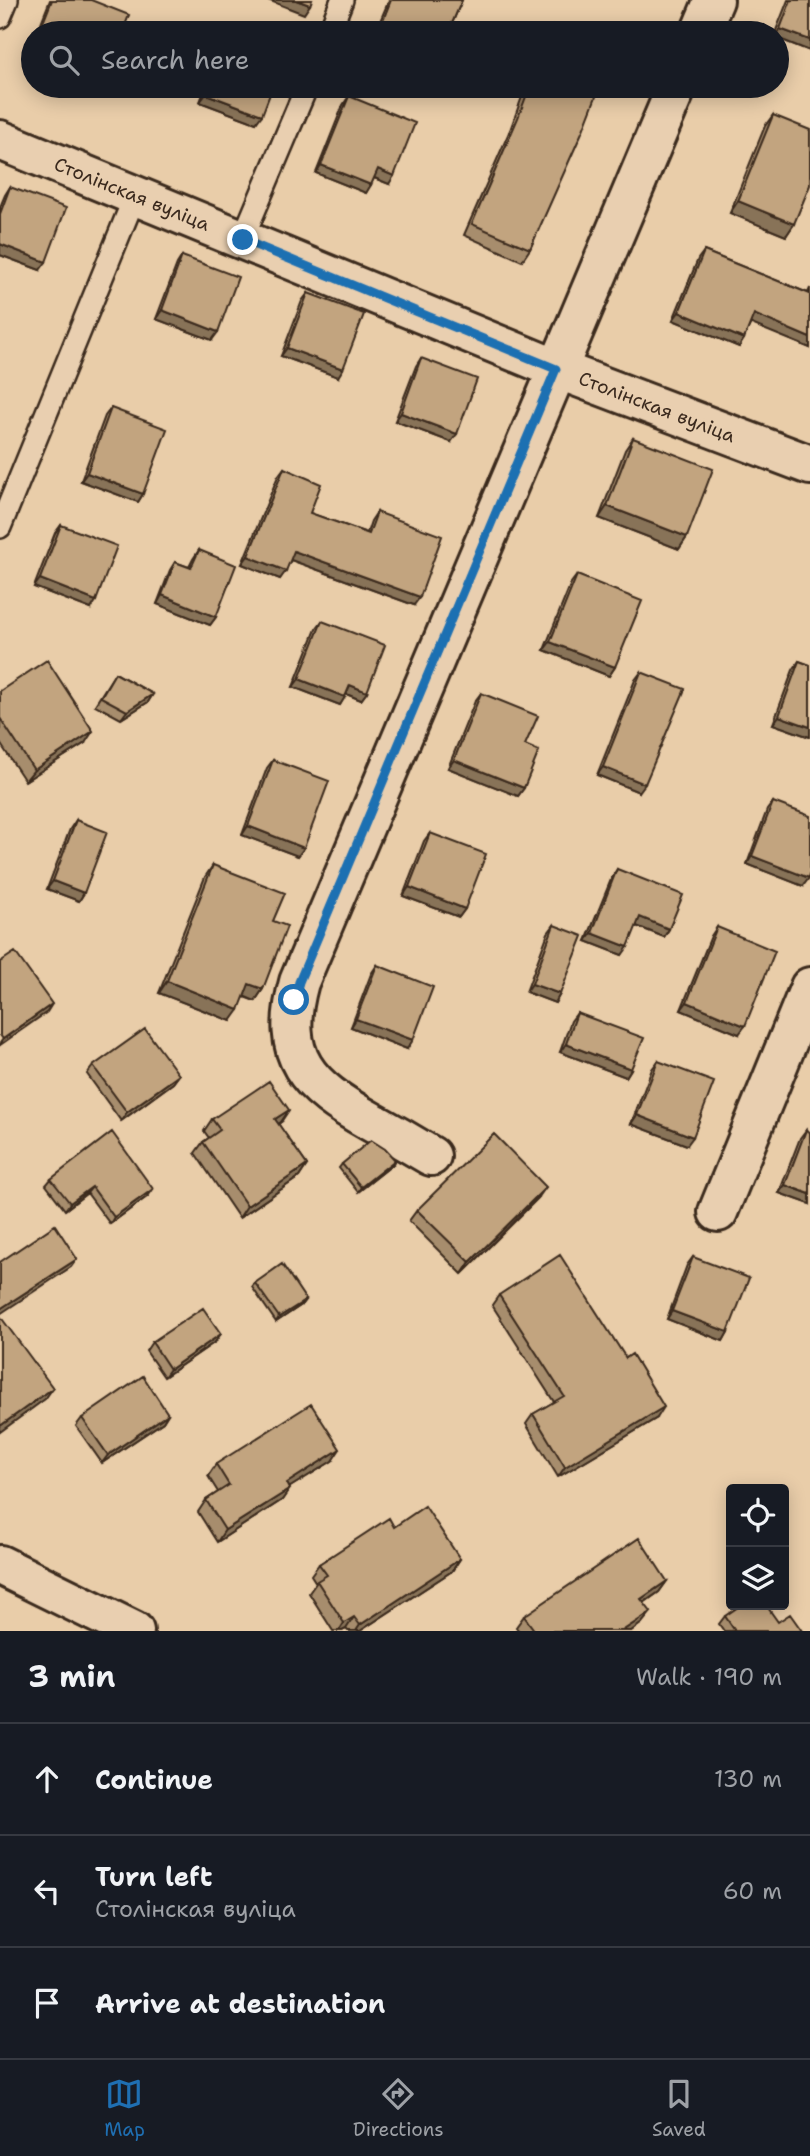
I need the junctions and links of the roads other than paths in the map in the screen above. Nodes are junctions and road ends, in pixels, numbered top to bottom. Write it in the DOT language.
graph roads {
  1 [pos="7,0"];
  2 [pos="342,0"];
  3 [pos="714,0"];
  4 [pos="0,17"];
  5 [pos="333,21"];
  6 [pos="705,21"];
  7 [pos="302,98"];
  8 [pos="672,98"];
  9 [pos="0,140"];
  10 [pos="135,196"];
  11 [pos="243,240"];
  12 [pos="556,369"];
  13 [pos="810,465"];
  14 [pos="0,527"];
  15 [pos="810,987"];
  16 [pos="431,1156"];
  17 [pos="718,1212"];
  18 [pos="0,1565"];
  19 [pos="134,1631"];
  1 -- 4 [label="lane"];
  2 -- 5 [label="lane"];
  3 -- 6 [label="street"];
  7 -- 11 [label="lane"];
  8 -- 12 [label="street"];
  9 -- 10 [label="street, Столінская вуліца"];
  10 -- 11 [label="street, Столінская вуліца"];
  10 -- 14 [label="lane"];
  11 -- 12 [label="street, Столінская вуліца"];
  12 -- 13 [label="street, Столінская вуліца"];
  12 -- 16 [label="street"];
  15 -- 17 [label="street"];
  18 -- 19 [label="street"];
}
